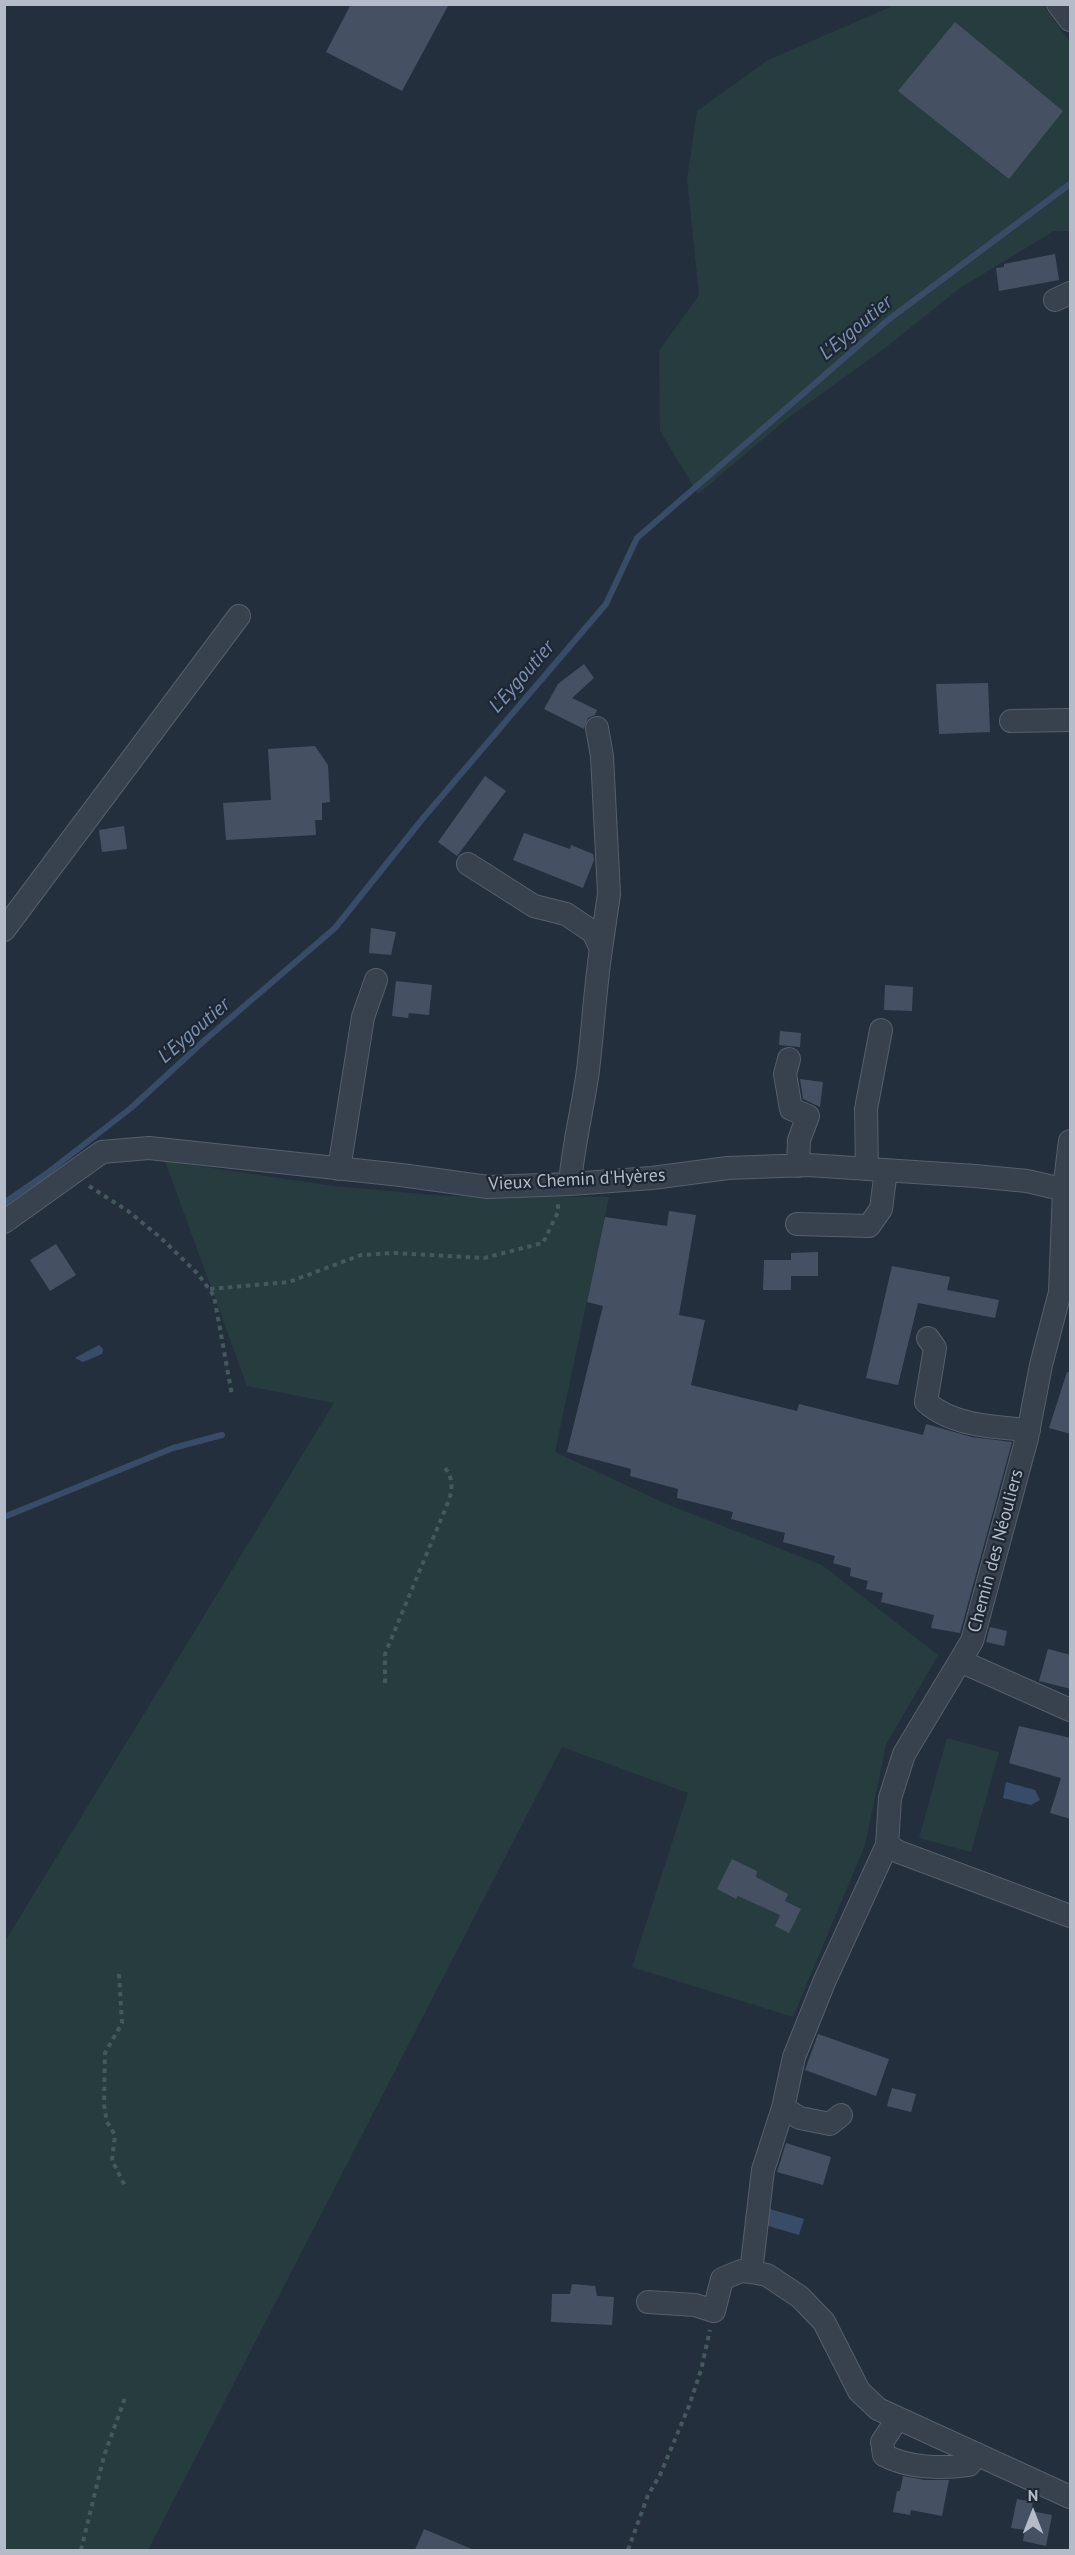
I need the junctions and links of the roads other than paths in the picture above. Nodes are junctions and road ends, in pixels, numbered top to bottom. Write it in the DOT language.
graph roads {
  1 [pos="1058,4"];
  2 [pos="1071,20"];
  3 [pos="239,616"];
  4 [pos="1071,720"];
  5 [pos="1011,721"];
  6 [pos="597,728"];
  7 [pos="468,864"];
  8 [pos="4,930"];
  9 [pos="601,950"];
  10 [pos="376,980"];
  11 [pos="881,1030"];
  12 [pos="789,1059"];
  13 [pos="1071,1141"];
  14 [pos="798,1166"];
  15 [pos="339,1169"];
  16 [pos="876,1169"];
  17 [pos="564,1184"];
  18 [pos="1067,1190"];
  19 [pos="4,1222"];
  20 [pos="1066,1222"];
  21 [pos="797,1224"];
  22 [pos="928,1338"];
  23 [pos="1029,1430"];
  24 [pos="960,1661"];
  25 [pos="1071,1710"];
  26 [pos="887,1845"];
  27 [pos="1071,1916"];
  28 [pos="783,2108"];
  29 [pos="841,2115"];
  30 [pos="751,2272"];
  31 [pos="648,2302"];
  32 [pos="898,2418"];
  33 [pos="977,2454"];
  34 [pos="1071,2497"];
  1 -- 2 [label="street"];
  3 -- 8 [label="street"];
  4 -- 5 [label="street"];
  6 -- 9 [label="street"];
  7 -- 9 [label="street"];
  9 -- 17 [label="street"];
  10 -- 15 [label="street"];
  11 -- 16 [label="street"];
  12 -- 14 [label="street"];
  13 -- 18 [label="street, Chemin des Néouliers"];
  14 -- 16 [label="street, Vieux Chemin d'Hyères"];
  14 -- 17 [label="street, Vieux Chemin d'Hyères"];
  15 -- 17 [label="street, Vieux Chemin d'Hyères"];
  15 -- 19 [label="street, Vieux Chemin d'Hyères"];
  16 -- 18 [label="street, Vieux Chemin d'Hyères"];
  16 -- 21 [label="street"];
  18 -- 20 [label="street, Chemin des Néouliers"];
  20 -- 23 [label="street, Chemin des Néouliers"];
  22 -- 23 [label="street"];
  23 -- 24 [label="street, Chemin des Néouliers"];
  24 -- 25 [label="street"];
  24 -- 26 [label="street, Chemin des Néouliers"];
  26 -- 27 [label="street"];
  26 -- 28 [label="street"];
  28 -- 29 [label="street"];
  28 -- 30 [label="street"];
  30 -- 31 [label="street"];
  30 -- 32 [label="street"];
  32 -- 33 [label="street"];
  32 -- 33 [label="street"];
  33 -- 34 [label="street"];
}
